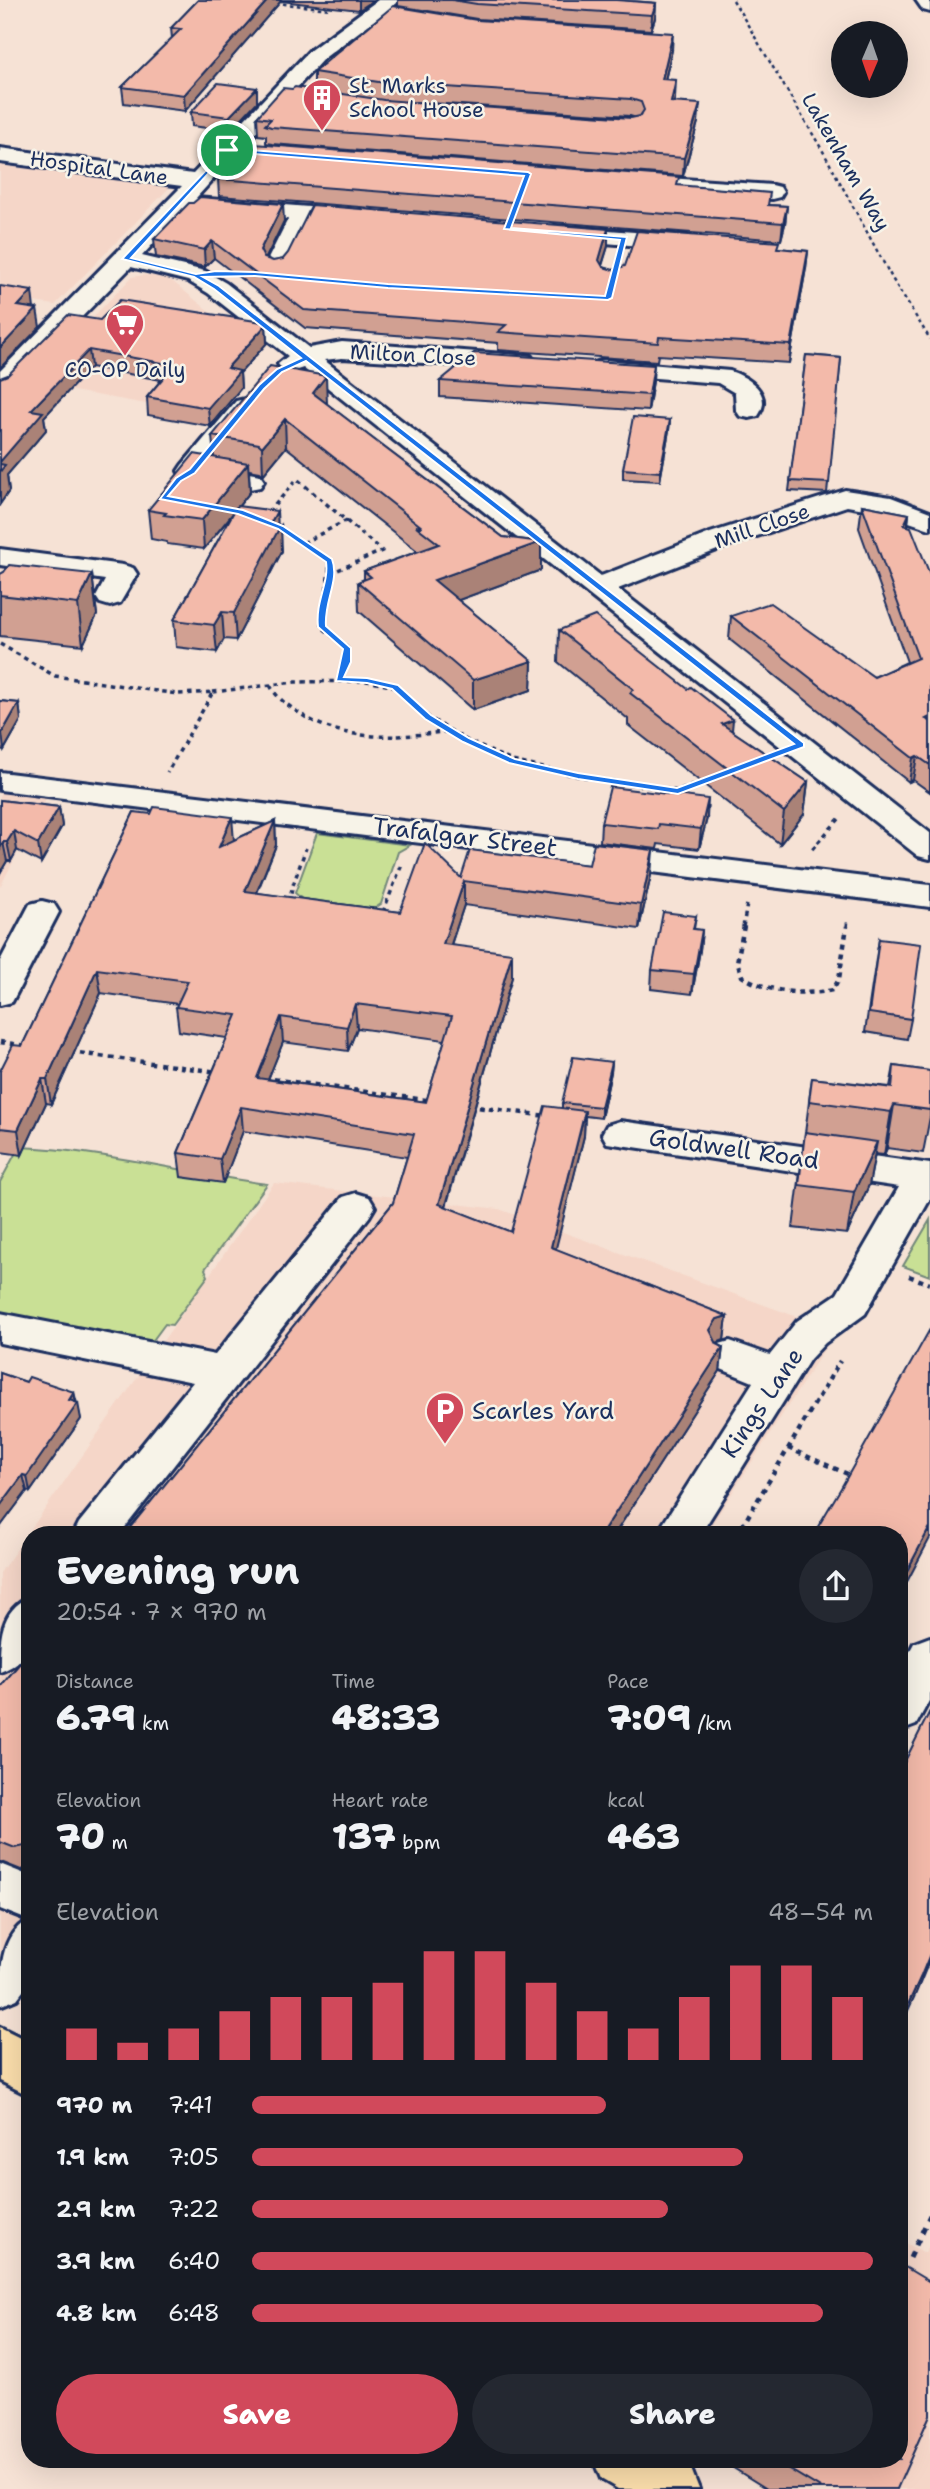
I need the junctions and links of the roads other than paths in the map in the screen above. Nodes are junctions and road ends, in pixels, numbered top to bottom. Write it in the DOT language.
graph roads {
  1 [pos="926,0"];
  2 [pos="930,6"];
  3 [pos="383,10"];
  4 [pos="278,93"];
  5 [pos="302,96"];
  6 [pos="227,150"];
  7 [pos="253,152"];
  8 [pos="0,155"];
  9 [pos="198,181"];
  10 [pos="611,181"];
  11 [pos="772,192"];
  12 [pos="178,203"];
  13 [pos="302,214"];
  14 [pos="384,220"];
  15 [pos="533,231"];
  16 [pos="624,239"];
  17 [pos="703,244"];
  18 [pos="126,259"];
  19 [pos="617,265"];
  20 [pos="275,270"];
  21 [pos="0,349"];
  22 [pos="34,354"];
  23 [pos="306,358"];
  24 [pos="544,363"];
  25 [pos="585,366"];
  26 [pos="0,386"];
  27 [pos="749,410"];
  28 [pos="250,481"];
  29 [pos="930,522"];
  30 [pos="13,567"];
  31 [pos="123,574"];
  32 [pos="597,587"];
  33 [pos="0,781"];
  34 [pos="930,849"];
  35 [pos="930,895"];
  36 [pos="43,912"];
  37 [pos="0,994"];
  38 [pos="620,1134"];
  39 [pos="927,1177"];
  40 [pos="356,1207"];
  41 [pos="0,1328"];
  42 [pos="730,1356"];
  43 [pos="223,1372"];
  44 [pos="776,1374"];
  45 [pos="101,1526"];
  46 [pos="683,1526"];
  47 [pos="21,1626"];
  48 [pos="0,1653"];
  49 [pos="930,1656"];
  50 [pos="908,1697"];
  51 [pos="0,1886"];
  52 [pos="21,1895"];
  53 [pos="21,1954"];
  54 [pos="0,1983"];
  55 [pos="0,2051"];
  56 [pos="21,2066"];
  57 [pos="636,2468"];
  58 [pos="671,2489"];
  1 -- 2 [label="street"];
  3 -- 4 [label="street"];
  4 -- 5 [label="street"];
  4 -- 6 [label="street"];
  6 -- 7 [label="street"];
  6 -- 9 [label="street"];
  8 -- 9 [label="street, Hospital Lane"];
  9 -- 12 [label="street"];
  10 -- 11 [label="street"];
  12 -- 13 [label="street"];
  12 -- 18 [label="street"];
  13 -- 14 [label="street"];
  13 -- 20 [label="street"];
  15 -- 16 [label="street"];
  16 -- 17 [label="street"];
  16 -- 19 [label="street"];
  18 -- 22 [label="street"];
  18 -- 23 [label="street"];
  21 -- 22 [label="street"];
  22 -- 26 [label="street"];
  23 -- 24 [label="street, Milton Close"];
  23 -- 28 [label="street, Milton Close"];
  23 -- 32 [label="street"];
  25 -- 27 [label="street"];
  29 -- 32 [label="street, Mill Close"];
  30 -- 31 [label="street"];
  32 -- 34 [label="street"];
  33 -- 35 [label="street, Trafalgar Street"];
  36 -- 37 [label="street"];
  38 -- 39 [label="street, Goldwell Road"];
  39 -- 44 [label="street, Kings Lane"];
  40 -- 43 [label="street"];
  41 -- 43 [label="street"];
  42 -- 44 [label="street"];
  43 -- 45 [label="street"];
  44 -- 46 [label="street, Kings Lane"];
  47 -- 48 [label="street"];
  49 -- 50 [label="street"];
  51 -- 52 [label="street"];
  53 -- 54 [label="street"];
  55 -- 56 [label="main road"];
  57 -- 58 [label="main road"];
}
